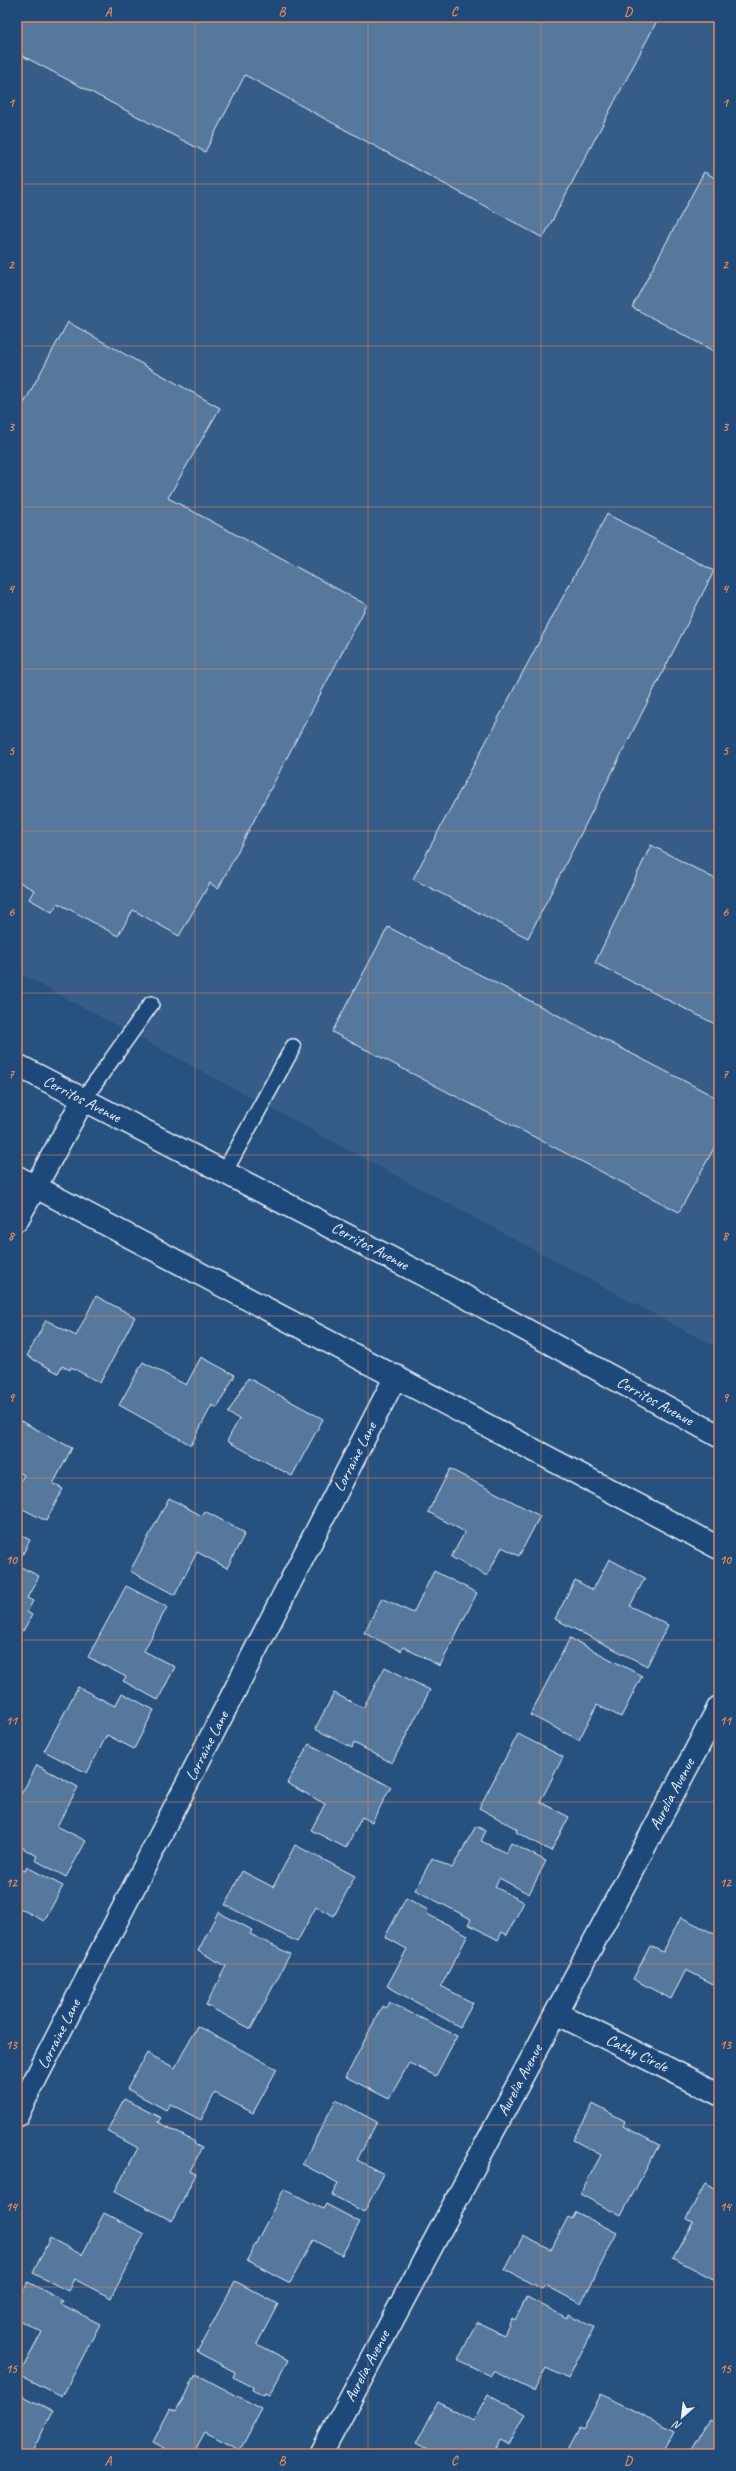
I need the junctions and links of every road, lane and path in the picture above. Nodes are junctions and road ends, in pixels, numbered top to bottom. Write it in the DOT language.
graph roads {
  1 [pos="151,1004"];
  2 [pos="293,1047"];
  3 [pos="17,1064"];
  4 [pos="83,1100"];
  5 [pos="225,1171"];
  6 [pos="25,1182"];
  7 [pos="17,1220"];
  8 [pos="396,1376"];
  9 [pos="718,1434"];
  10 [pos="719,1548"];
  11 [pos="719,1707"];
  12 [pos="556,2013"];
  13 [pos="719,2094"];
  14 [pos="17,2115"];
  15 [pos="321,2454"];
  1 -- 4 [label="lane"];
  2 -- 5 [label="lane"];
  3 -- 4 [label="street, Cerritos Avenue"];
  4 -- 5 [label="street, Cerritos Avenue"];
  4 -- 6 [label="street"];
  5 -- 9 [label="street, Cerritos Avenue"];
  6 -- 7 [label="street"];
  6 -- 8 [label="street"];
  8 -- 10 [label="street"];
  8 -- 14 [label="street, Lorraine Lane"];
  11 -- 12 [label="street, Aurelia Avenue"];
  12 -- 13 [label="street, Cathy Circle"];
  12 -- 15 [label="street, Aurelia Avenue"];
}
